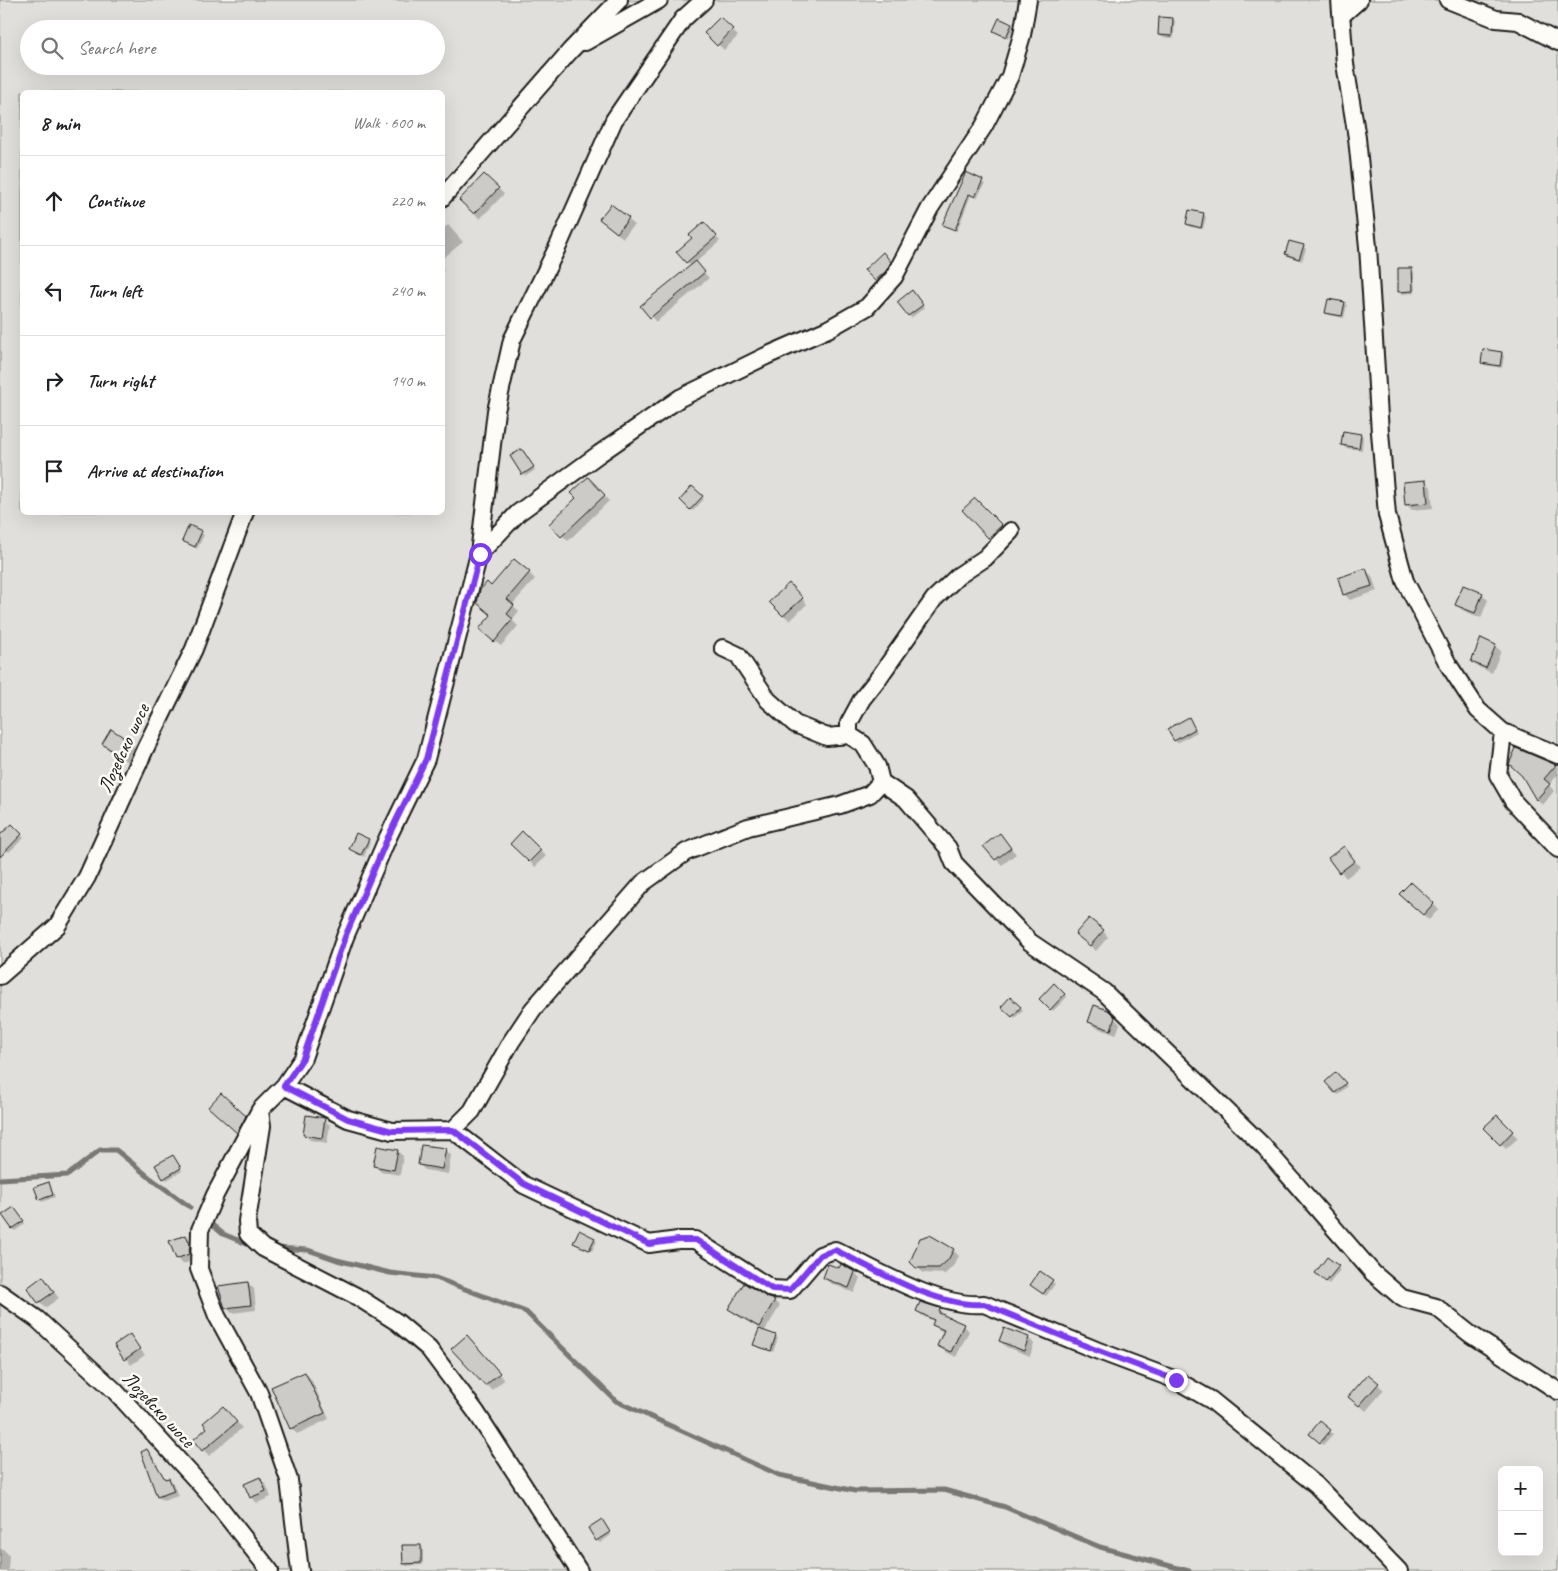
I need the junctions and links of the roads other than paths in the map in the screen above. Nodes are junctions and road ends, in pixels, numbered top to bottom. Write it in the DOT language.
graph roads {
  1 [pos="619,0"];
  2 [pos="659,0"];
  3 [pos="704,0"];
  4 [pos="1028,0"];
  5 [pos="1359,0"];
  6 [pos="1448,0"];
  7 [pos="1341,8"];
  8 [pos="1558,42"];
  9 [pos="570,51"];
  10 [pos="445,195"];
  11 [pos="245,515"];
  12 [pos="1011,531"];
  13 [pos="480,554"];
  14 [pos="723,648"];
  15 [pos="1503,732"];
  16 [pos="849,735"];
  17 [pos="1558,755"];
  18 [pos="881,782"];
  19 [pos="1558,849"];
  20 [pos="0,976"];
  21 [pos="284,1086"];
  22 [pos="260,1110"];
  23 [pos="453,1130"];
  24 [pos="0,1293"];
  25 [pos="1558,1391"];
  26 [pos="270,1571"];
  27 [pos="300,1571"];
  28 [pos="579,1571"];
  29 [pos="1399,1571"];
  1 -- 9 [label="street"];
  2 -- 9 [label="street"];
  3 -- 13 [label="street"];
  4 -- 13 [label="street"];
  5 -- 7 [label="street"];
  6 -- 8 [label="street"];
  7 -- 15 [label="street"];
  9 -- 10 [label="street"];
  11 -- 20 [label="street, Лозевско шосе"];
  12 -- 16 [label="street"];
  13 -- 21 [label="street"];
  14 -- 16 [label="street"];
  15 -- 17 [label="street"];
  15 -- 19 [label="street"];
  16 -- 18 [label="street"];
  18 -- 23 [label="street"];
  18 -- 25 [label="street"];
  21 -- 22 [label="street"];
  21 -- 23 [label="street"];
  22 -- 27 [label="street"];
  22 -- 28 [label="street"];
  23 -- 29 [label="street"];
  24 -- 26 [label="street, Лозевско шосе"];
}
